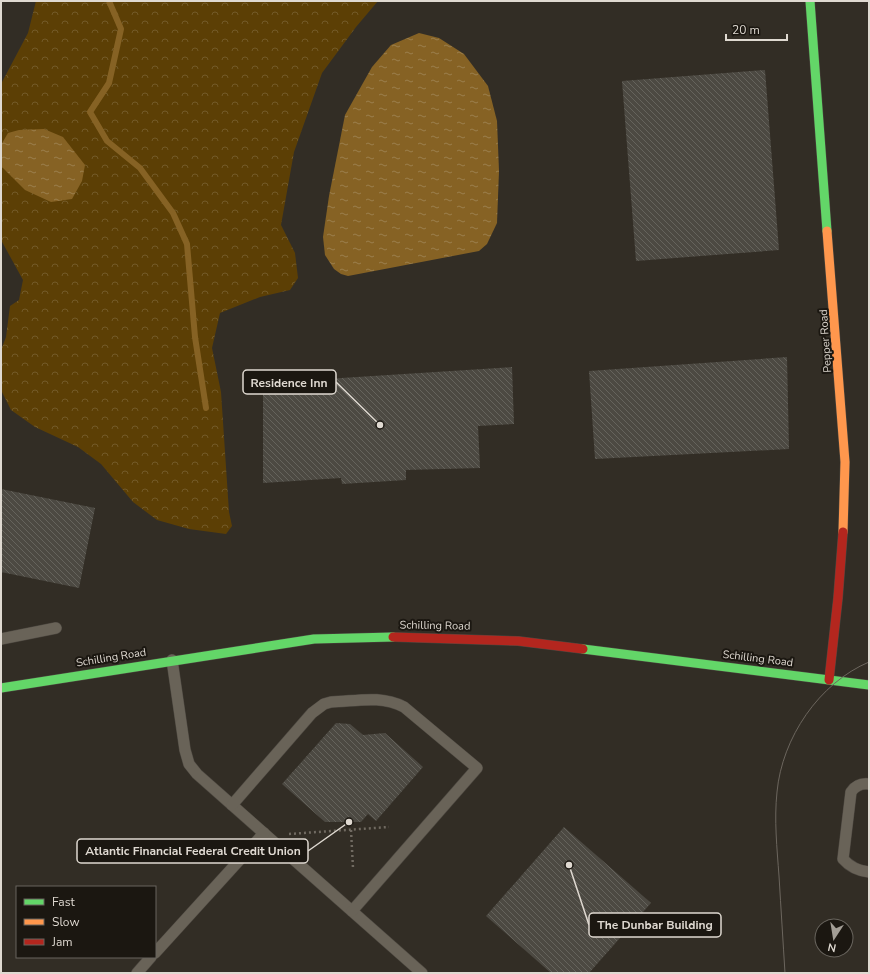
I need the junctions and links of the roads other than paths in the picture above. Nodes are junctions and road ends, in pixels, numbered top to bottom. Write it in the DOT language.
graph roads {
  1 [pos="810,1"];
  2 [pos="56,628"];
  3 [pos="1,639"];
  4 [pos="172,660"];
  5 [pos="829,680"];
  6 [pos="869,685"];
  7 [pos="1,688"];
  8 [pos="869,784"];
  9 [pos="232,805"];
  10 [pos="264,834"];
  11 [pos="869,872"];
  12 [pos="352,911"];
  13 [pos="156,952"];
  14 [pos="150,958"];
  15 [pos="137,973"];
  16 [pos="422,973"];
  1 -- 5 [label="street, Pepper Road"];
  2 -- 3 [label="lane"];
  4 -- 5 [label="street, Schilling Road"];
  4 -- 7 [label="street, Schilling Road"];
  4 -- 9 [label="lane"];
  5 -- 6 [label="street, Schilling Road"];
  8 -- 11 [label="lane"];
  9 -- 10 [label="lane"];
  9 -- 12 [label="lane"];
  10 -- 12 [label="lane"];
  10 -- 13 [label="lane"];
  12 -- 16 [label="lane"];
  14 -- 15 [label="lane"];
}
